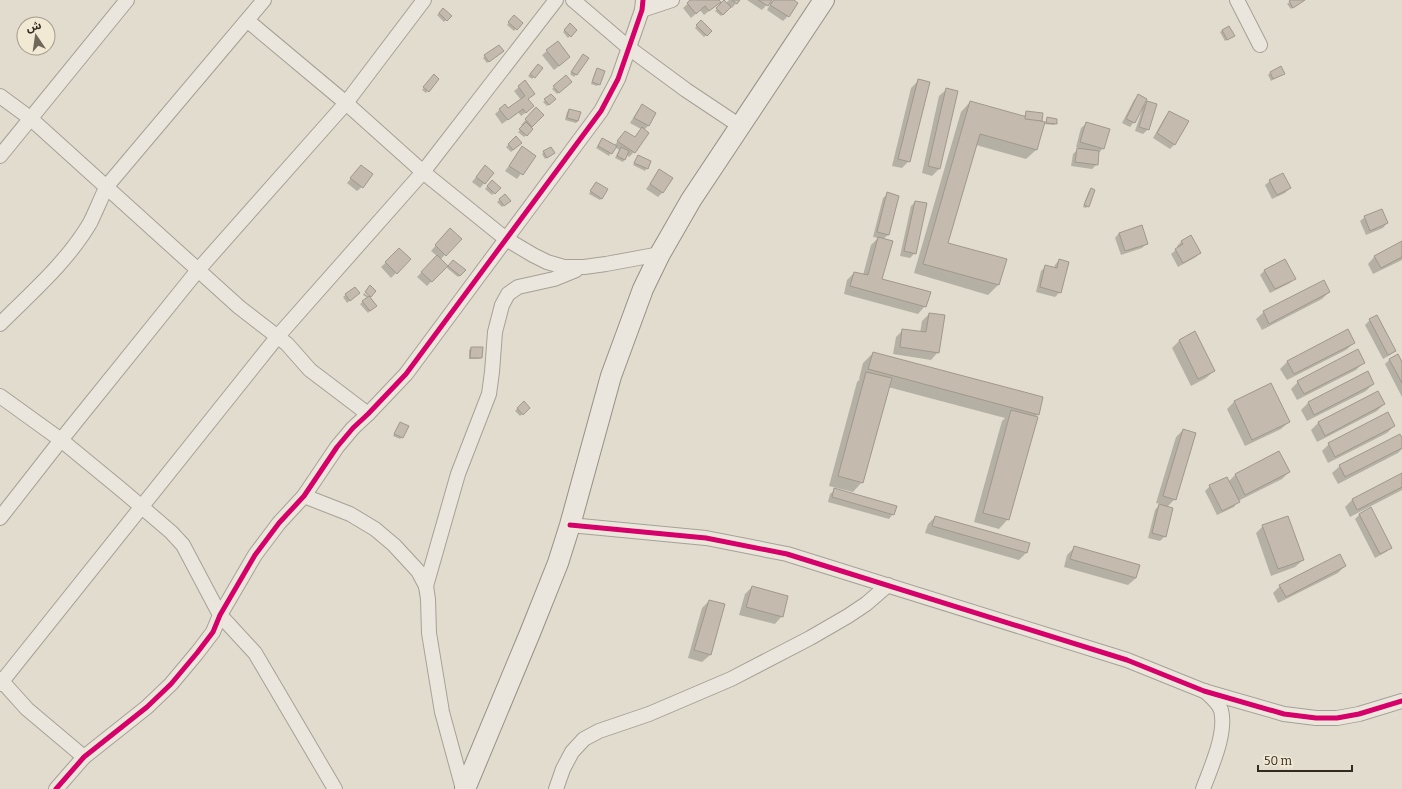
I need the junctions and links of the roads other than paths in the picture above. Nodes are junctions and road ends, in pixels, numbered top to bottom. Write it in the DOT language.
graph roads {
  1 [pos="127,0"];
  2 [pos="424,0"];
  3 [pos="556,0"];
  4 [pos="573,0"];
  5 [pos="672,0"];
  6 [pos="824,0"];
  7 [pos="1237,0"];
  8 [pos="256,3"];
  9 [pos="642,5"];
  10 [pos="248,21"];
  11 [pos="1260,45"];
  12 [pos="629,48"];
  13 [pos="0,96"];
  14 [pos="346,103"];
  15 [pos="30,118"];
  16 [pos="740,126"];
  17 [pos="0,156"];
  18 [pos="423,172"];
  19 [pos="107,186"];
  20 [pos="506,239"];
  21 [pos="660,254"];
  22 [pos="584,267"];
  23 [pos="198,270"];
  24 [pos="0,324"];
  25 [pos="278,336"];
  26 [pos="0,396"];
  27 [pos="368,414"];
  28 [pos="61,440"];
  29 [pos="304,496"];
  30 [pos="142,507"];
  31 [pos="0,518"];
  32 [pos="570,525"];
  33 [pos="888,585"];
  34 [pos="426,586"];
  35 [pos="220,615"];
  36 [pos="1,681"];
  37 [pos="1204,691"];
  38 [pos="1402,701"];
  39 [pos="84,757"];
  40 [pos="56,789"];
  41 [pos="335,789"];
  42 [pos="464,789"];
  43 [pos="556,789"];
  44 [pos="1203,789"];
  1 -- 15 [label="street"];
  2 -- 14 [label="street"];
  3 -- 18 [label="street"];
  4 -- 12 [label="street"];
  5 -- 9 [label="street"];
  6 -- 16 [label="main road"];
  7 -- 11 [label="street"];
  8 -- 10 [label="street"];
  9 -- 12 [label="street"];
  10 -- 14 [label="street"];
  10 -- 19 [label="street"];
  12 -- 16 [label="street"];
  12 -- 20 [label="street"];
  13 -- 15 [label="street"];
  14 -- 18 [label="street"];
  14 -- 23 [label="street"];
  15 -- 17 [label="street"];
  15 -- 19 [label="street"];
  16 -- 21 [label="main road"];
  18 -- 20 [label="street"];
  18 -- 25 [label="street"];
  19 -- 23 [label="street"];
  19 -- 24 [label="street"];
  20 -- 22 [label="street"];
  20 -- 27 [label="street"];
  21 -- 22 [label="street"];
  21 -- 32 [label="main road"];
  22 -- 34 [label="street"];
  23 -- 25 [label="street"];
  23 -- 28 [label="street"];
  25 -- 27 [label="street"];
  25 -- 30 [label="street"];
  26 -- 28 [label="street"];
  27 -- 29 [label="street"];
  28 -- 30 [label="street"];
  28 -- 31 [label="street"];
  29 -- 34 [label="street"];
  29 -- 35 [label="street"];
  30 -- 35 [label="street"];
  30 -- 36 [label="street"];
  32 -- 33 [label="street"];
  32 -- 42 [label="main road"];
  33 -- 37 [label="street"];
  33 -- 43 [label="street"];
  34 -- 42 [label="street"];
  35 -- 39 [label="street"];
  35 -- 41 [label="street"];
  36 -- 39 [label="street"];
  37 -- 38 [label="street"];
  37 -- 44 [label="street"];
  39 -- 40 [label="street"];
}
